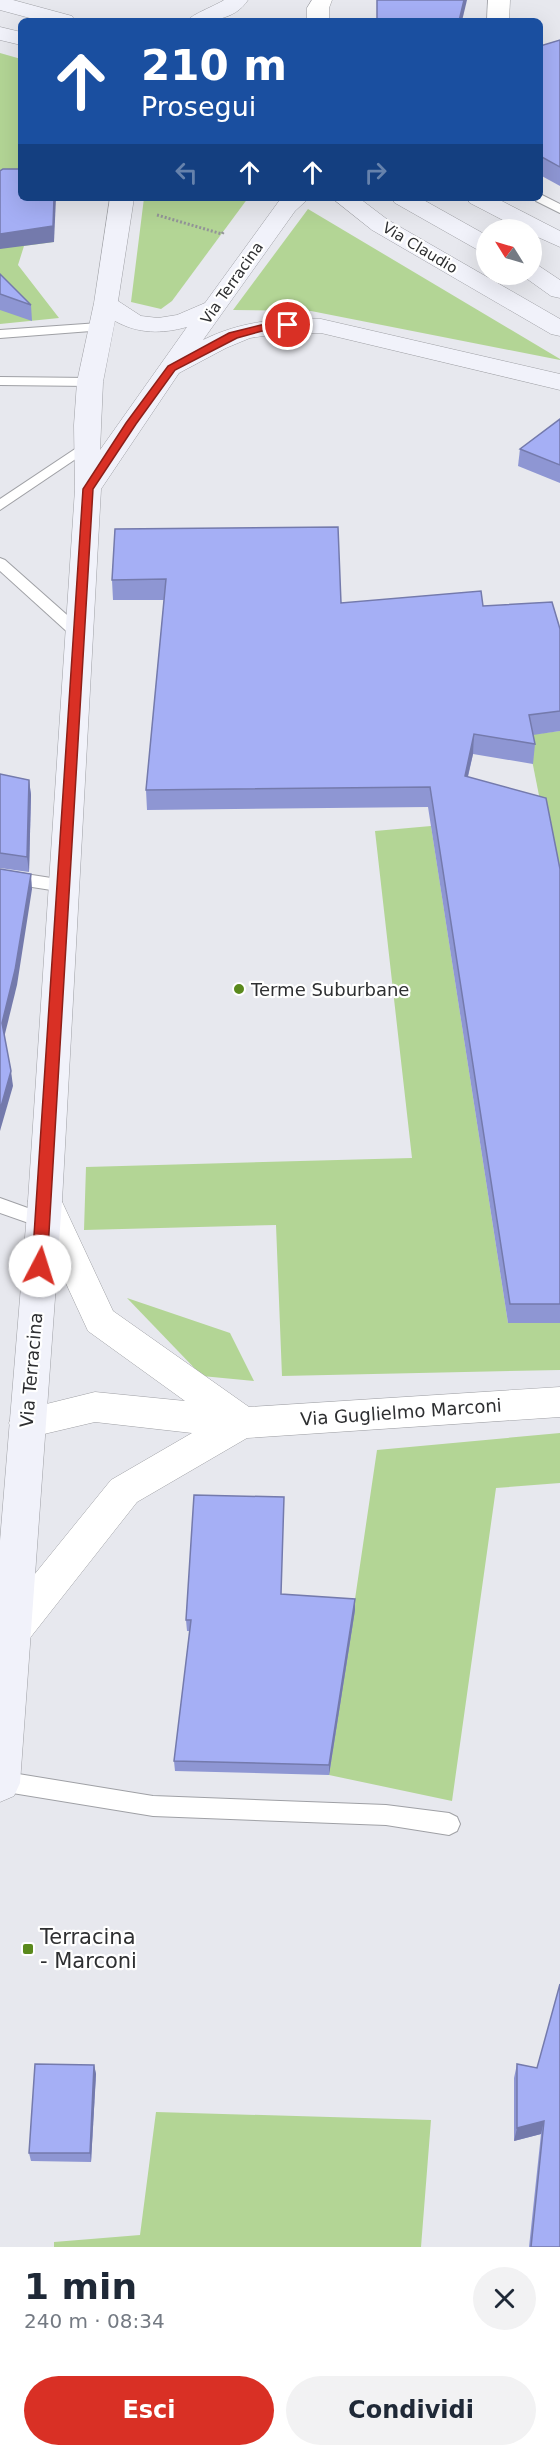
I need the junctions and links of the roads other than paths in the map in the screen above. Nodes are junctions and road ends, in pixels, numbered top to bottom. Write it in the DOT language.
graph roads {
  1 [pos="238,0"];
  2 [pos="246,0"];
  3 [pos="322,0"];
  4 [pos="500,0"];
  5 [pos="0,3"];
  6 [pos="53,18"];
  7 [pos="206,18"];
  8 [pos="240,18"];
  9 [pos="318,18"];
  10 [pos="498,18"];
  11 [pos="0,33"];
  12 [pos="18,38"];
  13 [pos="543,200"];
  14 [pos="122,201"];
  15 [pos="293,201"];
  16 [pos="348,201"];
  17 [pos="408,201"];
  18 [pos="484,201"];
  19 [pos="560,208"];
  20 [pos="476,239"];
  21 [pos="560,240"];
  22 [pos="542,275"];
  23 [pos="542,278"];
  24 [pos="560,283"];
  25 [pos="560,291"];
  26 [pos="106,303"];
  27 [pos="214,308"];
  28 [pos="99,327"];
  29 [pos="560,329"];
  30 [pos="0,334"];
  31 [pos="171,368"];
  32 [pos="0,381"];
  33 [pos="90,382"];
  34 [pos="560,382"];
  35 [pos="87,445"];
  36 [pos="88,489"];
  37 [pos="0,506"];
  38 [pos="0,563"];
  39 [pos="79,634"];
  40 [pos="0,876"];
  41 [pos="64,886"];
  42 [pos="0,1205"];
  43 [pos="44,1211"];
  44 [pos="560,1402"];
  45 [pos="241,1422"];
  46 [pos="27,1423"];
  47 [pos="9,1546"];
  48 [pos="12,1631"];
  49 [pos="0,1782"];
  50 [pos="449,1824"];
  1 -- 7 [label="main road"];
  2 -- 8 [label="main road"];
  3 -- 9 [label="street"];
  4 -- 10 [label="street"];
  5 -- 6 [label="main road"];
  11 -- 12 [label="main road"];
  13 -- 19 [label="lane"];
  14 -- 26 [label="main road, Via Terracina"];
  15 -- 27 [label="main road, Via Terracina"];
  16 -- 29 [label="main road, Via Claudio"];
  17 -- 20 [label="main road, Via Claudio"];
  18 -- 21 [label="main road"];
  22 -- 24 [label="main road"];
  23 -- 25 [label="main road"];
  26 -- 27 [label="main road"];
  26 -- 28 [label="main road, Via Terracina"];
  27 -- 31 [label="main road, Via Terracina"];
  28 -- 30 [label="lane"];
  28 -- 33 [label="main road, Via Terracina"];
  31 -- 34 [label="main road"];
  31 -- 36 [label="main road, Via Terracina"];
  32 -- 33 [label="lane"];
  33 -- 35 [label="main road, Via Terracina"];
  35 -- 36 [label="main road, Via Terracina"];
  35 -- 37 [label="lane"];
  36 -- 39 [label="main road, Via Terracina"];
  38 -- 39 [label="lane"];
  39 -- 41 [label="main road, Via Terracina"];
  40 -- 41 [label="lane"];
  41 -- 43 [label="main road, Via Terracina"];
  42 -- 43 [label="lane"];
  43 -- 45 [label="street"];
  43 -- 46 [label="main road, Via Terracina"];
  44 -- 45 [label="street, Via Guglielmo Marconi"];
  45 -- 46 [label="street, Via Guglielmo Marconi"];
  45 -- 48 [label="street"];
  46 -- 47 [label="main road, Via Terracina"];
  47 -- 48 [label="main road, Via Terracina"];
  48 -- 49 [label="main road, Via Terracina"];
  49 -- 50 [label="lane"];
}
